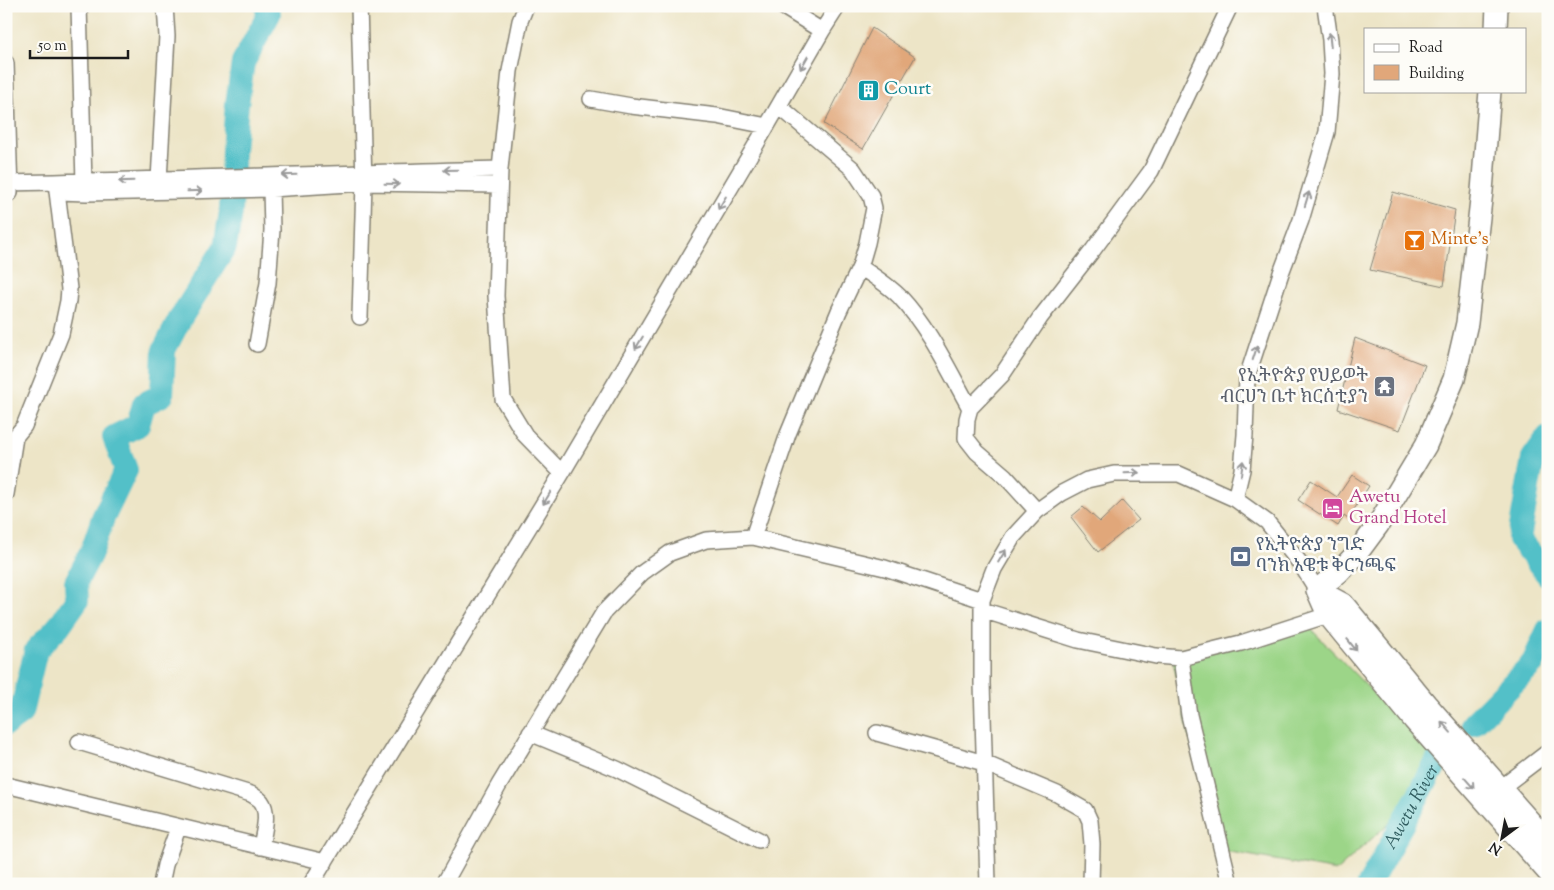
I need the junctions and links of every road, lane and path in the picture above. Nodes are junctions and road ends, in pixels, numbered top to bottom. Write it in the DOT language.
graph roads {
  1 [pos="79,6"];
  2 [pos="165,6"];
  3 [pos="359,6"];
  4 [pos="526,6"];
  5 [pos="782,6"];
  6 [pos="838,6"];
  7 [pos="1230,6"];
  8 [pos="1325,6"];
  9 [pos="1497,6"];
  10 [pos="1496,28"];
  11 [pos="822,31"];
  12 [pos="6,63"];
  13 [pos="1490,92"];
  14 [pos="591,99"];
  15 [pos="779,106"];
  16 [pos="768,126"];
  17 [pos="500,169"];
  18 [pos="363,178"];
  19 [pos="499,185"];
  20 [pos="160,186"];
  21 [pos="8,188"];
  22 [pos="56,188"];
  23 [pos="85,188"];
  24 [pos="271,189"];
  25 [pos="860,267"];
  26 [pos="360,318"];
  27 [pos="257,344"];
  28 [pos="970,408"];
  29 [pos="11,437"];
  30 [pos="562,473"];
  31 [pos="6,494"];
  32 [pos="1235,499"];
  33 [pos="1037,510"];
  34 [pos="753,536"];
  35 [pos="1317,590"];
  36 [pos="982,605"];
  37 [pos="1328,615"];
  38 [pos="1180,658"];
  39 [pos="530,733"];
  40 [pos="877,733"];
  41 [pos="79,742"];
  42 [pos="1547,755"];
  43 [pos="984,763"];
  44 [pos="6,785"];
  45 [pos="1492,794"];
  46 [pos="178,828"];
  47 [pos="759,840"];
  48 [pos="1548,842"];
  49 [pos="261,847"];
  50 [pos="324,862"];
  51 [pos="1548,872"];
  52 [pos="162,884"];
  53 [pos="311,884"];
  54 [pos="444,884"];
  55 [pos="988,884"];
  56 [pos="1090,884"];
  57 [pos="1230,884"];
  1 -- 23 [label="street"];
  2 -- 20 [label="street"];
  3 -- 18 [label="street"];
  4 -- 17 [label="street"];
  5 -- 11 [label="street"];
  6 -- 11 [label="street"];
  7 -- 28 [label="street"];
  32 -- 8 [label="street, one-way"];
  9 -- 10 [label="highway"];
  11 -- 15 [label="street, one-way"];
  12 -- 21 [label="street"];
  13 -- 35 [label="highway"];
  14 -- 16 [label="street"];
  15 -- 16 [label="street"];
  15 -- 25 [label="street"];
  16 -- 30 [label="street, one-way"];
  17 -- 18 [label="street, one-way"];
  17 -- 19 [label="street"];
  18 -- 19 [label="street, one-way"];
  18 -- 20 [label="street, one-way"];
  18 -- 24 [label="street"];
  18 -- 26 [label="street"];
  19 -- 30 [label="street"];
  20 -- 23 [label="street"];
  20 -- 24 [label="street, one-way"];
  21 -- 22 [label="street"];
  22 -- 23 [label="street"];
  22 -- 29 [label="street"];
  24 -- 27 [label="street"];
  25 -- 28 [label="street"];
  25 -- 34 [label="street"];
  28 -- 33 [label="street"];
  29 -- 31 [label="street"];
  30 -- 50 [label="street, one-way"];
  33 -- 32 [label="street, one-way"];
  32 -- 35 [label="street"];
  36 -- 33 [label="street, one-way"];
  34 -- 36 [label="street"];
  34 -- 39 [label="street"];
  35 -- 37 [label="highway"];
  45 -- 35 [label="highway, one-way"];
  36 -- 38 [label="street"];
  36 -- 43 [label="street"];
  37 -- 38 [label="street"];
  37 -- 45 [label="highway, one-way"];
  38 -- 57 [label="street"];
  39 -- 47 [label="street"];
  39 -- 54 [label="street"];
  40 -- 43 [label="street"];
  41 -- 49 [label="street"];
  42 -- 45 [label="street"];
  43 -- 55 [label="street"];
  43 -- 56 [label="street"];
  44 -- 46 [label="street"];
  45 -- 48 [label="highway"];
  45 -- 51 [label="highway"];
  46 -- 49 [label="street"];
  46 -- 52 [label="street"];
  49 -- 50 [label="street"];
  50 -- 53 [label="street"];
}
